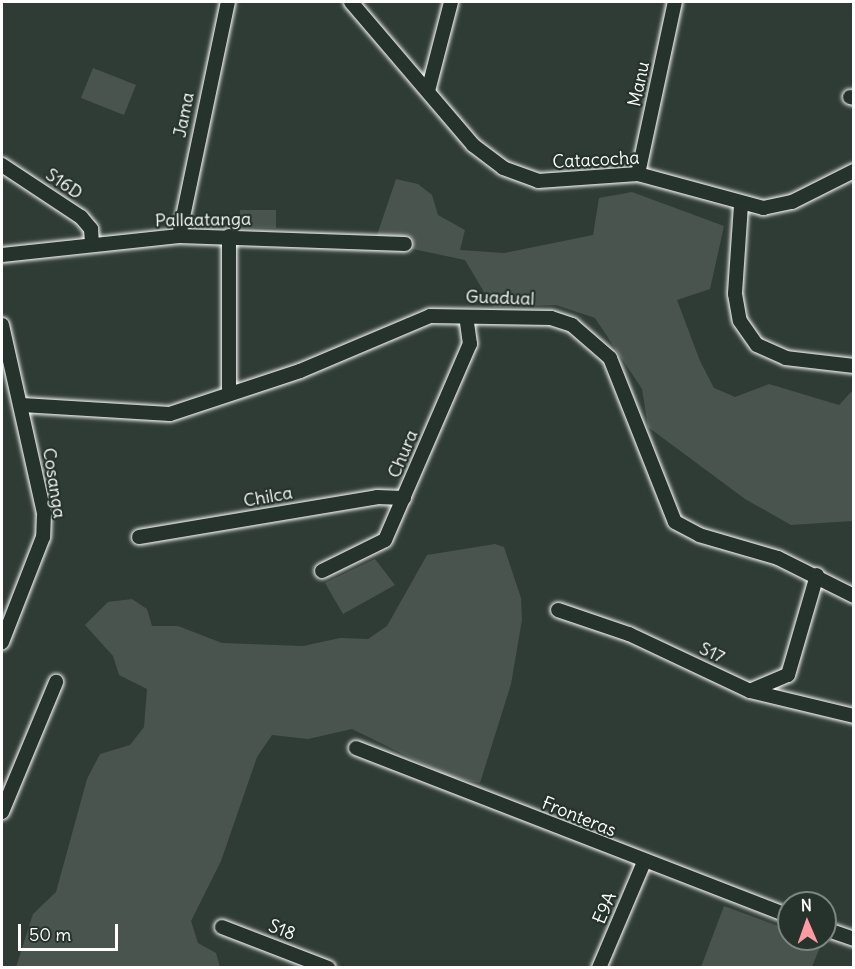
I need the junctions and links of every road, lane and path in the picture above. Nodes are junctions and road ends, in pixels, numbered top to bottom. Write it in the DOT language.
graph roads {
  1 [pos="228,2"];
  2 [pos="351,2"];
  3 [pos="451,2"];
  4 [pos="675,2"];
  5 [pos="428,91"];
  6 [pos="2,165"];
  7 [pos="854,171"];
  8 [pos="638,174"];
  9 [pos="741,205"];
  10 [pos="179,236"];
  11 [pos="229,236"];
  12 [pos="92,243"];
  13 [pos="405,244"];
  14 [pos="2,255"];
  15 [pos="466,317"];
  16 [pos="2,325"];
  17 [pos="854,366"];
  18 [pos="229,393"];
  19 [pos="22,405"];
  20 [pos="404,498"];
  21 [pos="139,537"];
  22 [pos="322,571"];
  23 [pos="817,575"];
  24 [pos="854,596"];
  25 [pos="558,610"];
  26 [pos="2,642"];
  27 [pos="56,682"];
  28 [pos="750,691"];
  29 [pos="854,716"];
  30 [pos="356,748"];
  31 [pos="5,794"];
  32 [pos="2,812"];
  33 [pos="644,862"];
  34 [pos="777,912"];
  35 [pos="222,927"];
  36 [pos="837,933"];
  37 [pos="854,939"];
  38 [pos="328,968"];
  39 [pos="599,968"];
  1 -- 10 [label="street, Jama"];
  2 -- 5 [label="street, Catacocha"];
  3 -- 5 [label="street"];
  4 -- 8 [label="street, Manu"];
  5 -- 8 [label="street, Catacocha"];
  6 -- 12 [label="street, S16D"];
  7 -- 9 [label="street, Catacocha"];
  8 -- 9 [label="street, Catacocha"];
  9 -- 17 [label="street"];
  10 -- 11 [label="street, Pallaatanga"];
  10 -- 12 [label="street, Pallaatanga"];
  11 -- 13 [label="street, Pallaatanga"];
  11 -- 18 [label="street"];
  12 -- 14 [label="street, Pallaatanga"];
  15 -- 18 [label="street, Guadual"];
  15 -- 20 [label="street, Chura"];
  15 -- 23 [label="street, Guadual"];
  16 -- 19 [label="street, Cosanga"];
  18 -- 19 [label="street, Guadual"];
  19 -- 26 [label="street, Cosanga"];
  20 -- 21 [label="street, Chilca"];
  20 -- 22 [label="street, Chura"];
  23 -- 24 [label="street, Guadual"];
  23 -- 28 [label="street"];
  25 -- 28 [label="street, S17"];
  27 -- 31 [label="street"];
  28 -- 29 [label="street, S17"];
  30 -- 33 [label="street, Fronteras"];
  31 -- 32 [label="street"];
  33 -- 34 [label="street, Fronteras"];
  33 -- 39 [label="street, E9A"];
  35 -- 38 [label="street, S18"];
  36 -- 37 [label="street"];
}
